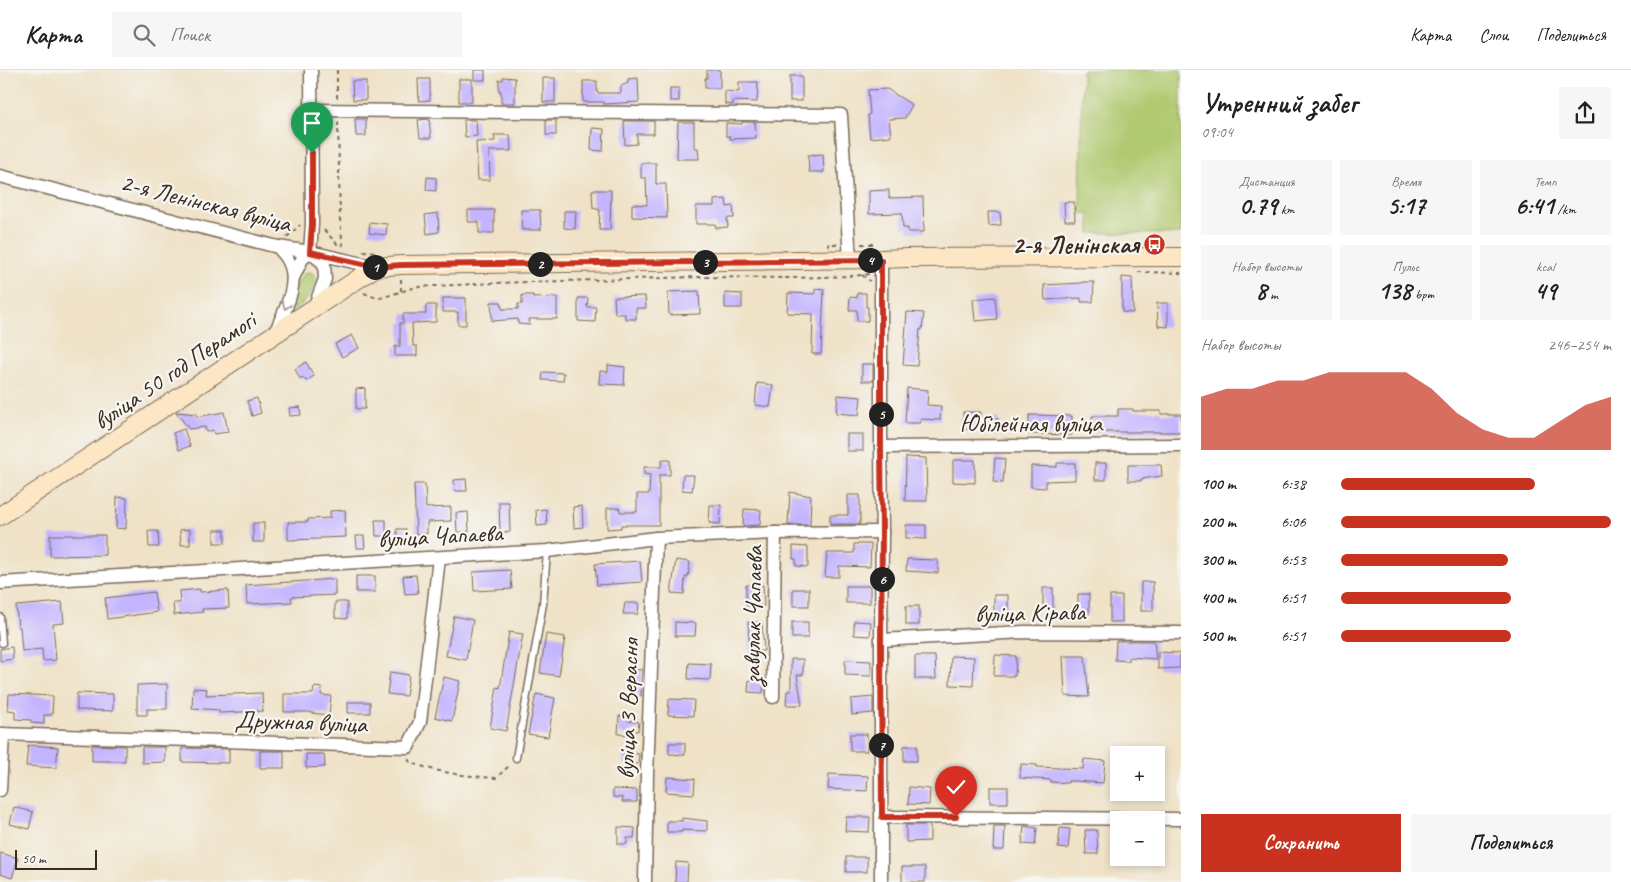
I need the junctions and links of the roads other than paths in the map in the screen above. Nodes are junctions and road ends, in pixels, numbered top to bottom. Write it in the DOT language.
graph roads {
  1 [pos="311,70"];
  2 [pos="312,110"];
  3 [pos="0,176"];
  4 [pos="278,247"];
  5 [pos="310,252"];
  6 [pos="1181,258"];
  7 [pos="378,260"];
  8 [pos="850,260"];
  9 [pos="881,260"];
  10 [pos="293,278"];
  11 [pos="314,309"];
  12 [pos="275,333"];
  13 [pos="1181,445"];
  14 [pos="881,446"];
  15 [pos="0,516"];
  16 [pos="882,532"];
  17 [pos="775,533"];
  18 [pos="656,538"];
  19 [pos="547,551"];
  20 [pos="439,558"];
  21 [pos="0,583"];
  22 [pos="0,617"];
  23 [pos="1181,633"];
  24 [pos="881,640"];
  25 [pos="2,643"];
  26 [pos="773,697"];
  27 [pos="2,734"];
  28 [pos="516,758"];
  29 [pos="0,790"];
  30 [pos="882,817"];
  31 [pos="1181,819"];
  32 [pos="644,882"];
  33 [pos="881,882"];
  1 -- 2 [label="street"];
  2 -- 5 [label="street"];
  2 -- 8 [label="street"];
  3 -- 4 [label="street, 2-я Ленінская вуліца"];
  4 -- 5 [label="street, 2-я Ленінская вуліца"];
  4 -- 10 [label="street"];
  5 -- 7 [label="street, 2-я Ленінская вуліца"];
  5 -- 10 [label="street"];
  5 -- 11 [label="street"];
  6 -- 9 [label="main road, 2-я Ленінская вуліца"];
  7 -- 8 [label="main road, 2-я Ленінская вуліца"];
  7 -- 11 [label="main road, вуліца 50 год Перамогі"];
  8 -- 9 [label="main road, 2-я Ленінская вуліца"];
  9 -- 14 [label="street"];
  10 -- 12 [label="street, one-way"];
  11 -- 12 [label="main road, вуліца 50 год Перамогі"];
  12 -- 15 [label="main road, вуліца 50 год Перамогі"];
  13 -- 14 [label="street, Юбілейная вуліца"];
  14 -- 16 [label="street"];
  16 -- 17 [label="street, вуліца Чапаева"];
  16 -- 24 [label="street"];
  17 -- 18 [label="street, вуліца Чапаева"];
  17 -- 26 [label="street, завулак Чапаева"];
  18 -- 19 [label="street, вуліца Чапаева"];
  18 -- 32 [label="street, вуліца 3 Верасня"];
  19 -- 20 [label="street, вуліца Чапаева"];
  19 -- 28 [label="lane"];
  20 -- 21 [label="street, вуліца Чапаева"];
  20 -- 27 [label="street, Дружная вуліца"];
  22 -- 25 [label="lane"];
  23 -- 24 [label="street, вуліца Кірава"];
  24 -- 30 [label="street"];
  27 -- 29 [label="street"];
  30 -- 31 [label="street"];
  30 -- 33 [label="street"];
}
